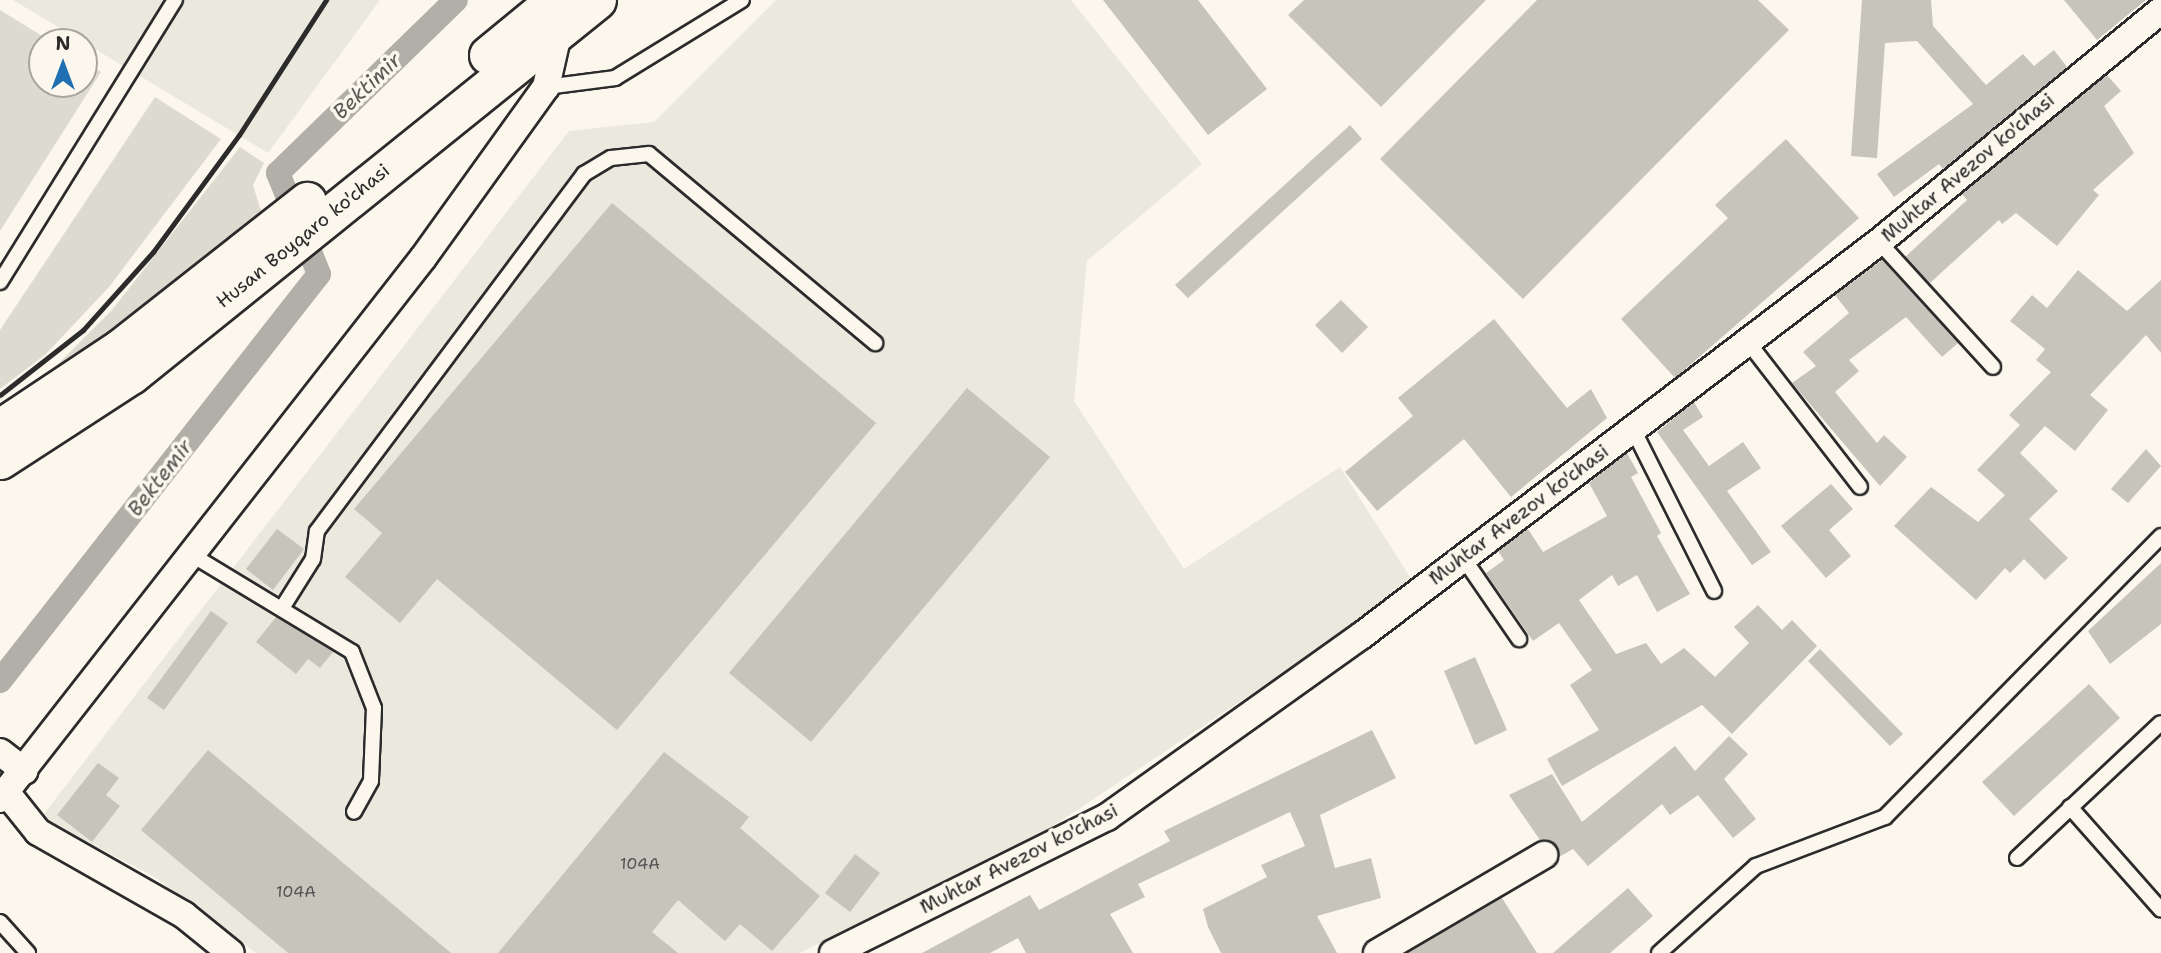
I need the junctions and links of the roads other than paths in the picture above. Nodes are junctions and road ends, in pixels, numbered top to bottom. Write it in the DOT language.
graph roads {
  1 [pos="175,0"];
  2 [pos="597,0"];
  3 [pos="742,0"];
  4 [pos="2161,10"];
  5 [pos="557,15"];
  6 [pos="545,87"];
  7 [pos="1880,242"];
  8 [pos="259,255"];
  9 [pos="0,282"];
  10 [pos="1748,342"];
  11 [pos="875,343"];
  12 [pos="1993,367"];
  13 [pos="0,428"];
  14 [pos="1633,429"];
  15 [pos="0,460"];
  16 [pos="1860,487"];
  17 [pos="2161,537"];
  18 [pos="192,555"];
  19 [pos="1462,556"];
  20 [pos="1714,591"];
  21 [pos="284,606"];
  22 [pos="1519,639"];
  23 [pos="2161,723"];
  24 [pos="0,752"];
  25 [pos="24,771"];
  26 [pos="3,795"];
  27 [pos="2070,807"];
  28 [pos="354,812"];
  29 [pos="1544,855"];
  30 [pos="2017,858"];
  31 [pos="2161,910"];
  32 [pos="0,922"];
  33 [pos="28,953"];
  34 [pos="231,953"];
  35 [pos="833,953"];
  36 [pos="1377,953"];
  37 [pos="1659,953"];
  1 -- 9 [label="lane"];
  2 -- 5 [label="main road, Husan Boyqaro ko'chasi"];
  3 -- 6 [label="lane"];
  4 -- 7 [label="street, Muhtar Avezov ko'chasi"];
  5 -- 6 [label="street"];
  5 -- 8 [label="main road, Husan Boyqaro ko'chasi"];
  6 -- 18 [label="street"];
  7 -- 10 [label="street, Muhtar Avezov ko'chasi"];
  7 -- 12 [label="lane"];
  8 -- 13 [label="main road, Husan Boyqaro ko'chasi"];
  8 -- 15 [label="main road, Husan Boyqaro ko'chasi"];
  10 -- 14 [label="street, Muhtar Avezov ko'chasi"];
  10 -- 16 [label="lane"];
  11 -- 21 [label="lane"];
  14 -- 19 [label="street, Muhtar Avezov ko'chasi"];
  14 -- 20 [label="lane"];
  17 -- 37 [label="lane"];
  18 -- 21 [label="lane"];
  18 -- 25 [label="street"];
  19 -- 22 [label="lane"];
  19 -- 35 [label="street, Muhtar Avezov ko'chasi"];
  21 -- 28 [label="lane"];
  23 -- 27 [label="lane"];
  24 -- 25 [label="street"];
  25 -- 26 [label="street"];
  26 -- 34 [label="street"];
  27 -- 30 [label="lane"];
  27 -- 31 [label="lane"];
  29 -- 36 [label="street"];
  32 -- 33 [label="lane"];
}
